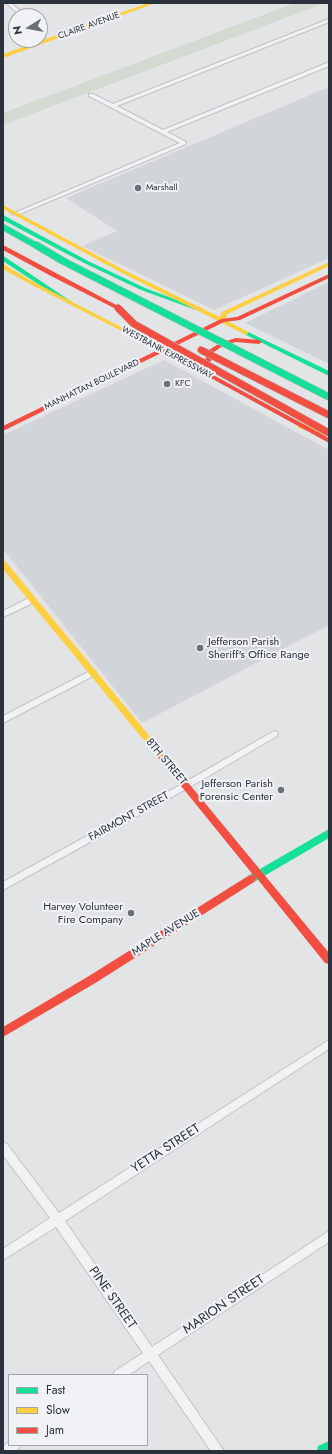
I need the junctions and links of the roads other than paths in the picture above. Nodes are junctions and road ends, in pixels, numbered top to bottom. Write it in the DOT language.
graph roads {
  1 [pos="153,3"];
  2 [pos="329,20"];
  3 [pos="3,56"];
  4 [pos="329,64"];
  5 [pos="91,95"];
  6 [pos="113,106"];
  7 [pos="163,132"];
  8 [pos="3,207"];
  9 [pos="15,214"];
  10 [pos="3,217"];
  11 [pos="3,227"];
  12 [pos="3,247"];
  13 [pos="5,262"];
  14 [pos="329,264"];
  15 [pos="329,276"];
  16 [pos="298,279"];
  17 [pos="283,298"];
  18 [pos="118,308"];
  19 [pos="198,309"];
  20 [pos="223,320"];
  21 [pos="266,343"];
  22 [pos="163,350"];
  23 [pos="208,374"];
  24 [pos="329,374"];
  25 [pos="329,397"];
  26 [pos="329,415"];
  27 [pos="301,426"];
  28 [pos="3,429"];
  29 [pos="329,434"];
  30 [pos="329,442"];
  31 [pos="3,564"];
  32 [pos="32,600"];
  33 [pos="3,614"];
  34 [pos="92,673"];
  35 [pos="3,720"];
  36 [pos="274,734"];
  37 [pos="185,786"];
  38 [pos="329,833"];
  39 [pos="258,875"];
  40 [pos="3,886"];
  41 [pos="329,960"];
  42 [pos="3,1032"];
  43 [pos="329,1044"];
  44 [pos="3,1147"];
  45 [pos="57,1219"];
  46 [pos="329,1236"];
  47 [pos="3,1255"];
  48 [pos="152,1354"];
  49 [pos="121,1374"];
  50 [pos="329,1447"];
  51 [pos="218,1451"];
  52 [pos="323,1451"];
  1 -- 3 [label="main road, CLAIRE AVENUE"];
  2 -- 6 [label="street"];
  4 -- 7 [label="street"];
  5 -- 6 [label="street"];
  6 -- 7 [label="street"];
  7 -- 9 [label="street"];
  8 -- 9 [label="main road"];
  9 -- 19 [label="main road"];
  10 -- 19 [label="main road"];
  11 -- 25 [label="main road, bridge"];
  12 -- 18 [label="main road, WESTBANK EXPRESSWAY"];
  13 -- 22 [label="main road, WESTBANK EXPRESSWAY"];
  14 -- 16 [label="main road, MANHATTAN BOULEVARD"];
  15 -- 17 [label="main road, MANHATTAN BOULEVARD"];
  16 -- 17 [label="main road"];
  16 -- 20 [label="main road, MANHATTAN BOULEVARD"];
  17 -- 20 [label="main road, MANHATTAN BOULEVARD"];
  18 -- 26 [label="main road, WESTBANK EXPRESSWAY, bridge"];
  18 -- 29 [label="main road, bridge"];
  19 -- 20 [label="main road"];
  20 -- 21 [label="main road"];
  20 -- 22 [label="main road, MANHATTAN BOULEVARD"];
  21 -- 23 [label="main road"];
  21 -- 24 [label="main road"];
  22 -- 23 [label="main road, WESTBANK EXPRESSWAY"];
  22 -- 28 [label="main road, MANHATTAN BOULEVARD"];
  23 -- 27 [label="main road, WESTBANK EXPRESSWAY"];
  27 -- 29 [label="main road"];
  27 -- 30 [label="main road, WESTBANK EXPRESSWAY"];
  31 -- 32 [label="main road, 8TH STREET"];
  32 -- 33 [label="street"];
  32 -- 34 [label="main road, 8TH STREET"];
  34 -- 35 [label="street"];
  34 -- 37 [label="main road, 8TH STREET"];
  36 -- 37 [label="street, FAIRMONT STREET"];
  37 -- 39 [label="main road, 8TH STREET"];
  37 -- 40 [label="street, FAIRMONT STREET"];
  38 -- 39 [label="main road, MAPLE AVENUE"];
  39 -- 41 [label="main road, 8TH STREET"];
  39 -- 42 [label="main road, MAPLE AVENUE"];
  43 -- 45 [label="street, YETTA STREET"];
  44 -- 45 [label="street, PINE STREET"];
  45 -- 47 [label="street, YETTA STREET"];
  45 -- 48 [label="street, PINE STREET"];
  46 -- 48 [label="street, MARION STREET"];
  48 -- 49 [label="street, MARION STREET"];
  48 -- 51 [label="street, PINE STREET"];
  50 -- 52 [label="main road"];
}
